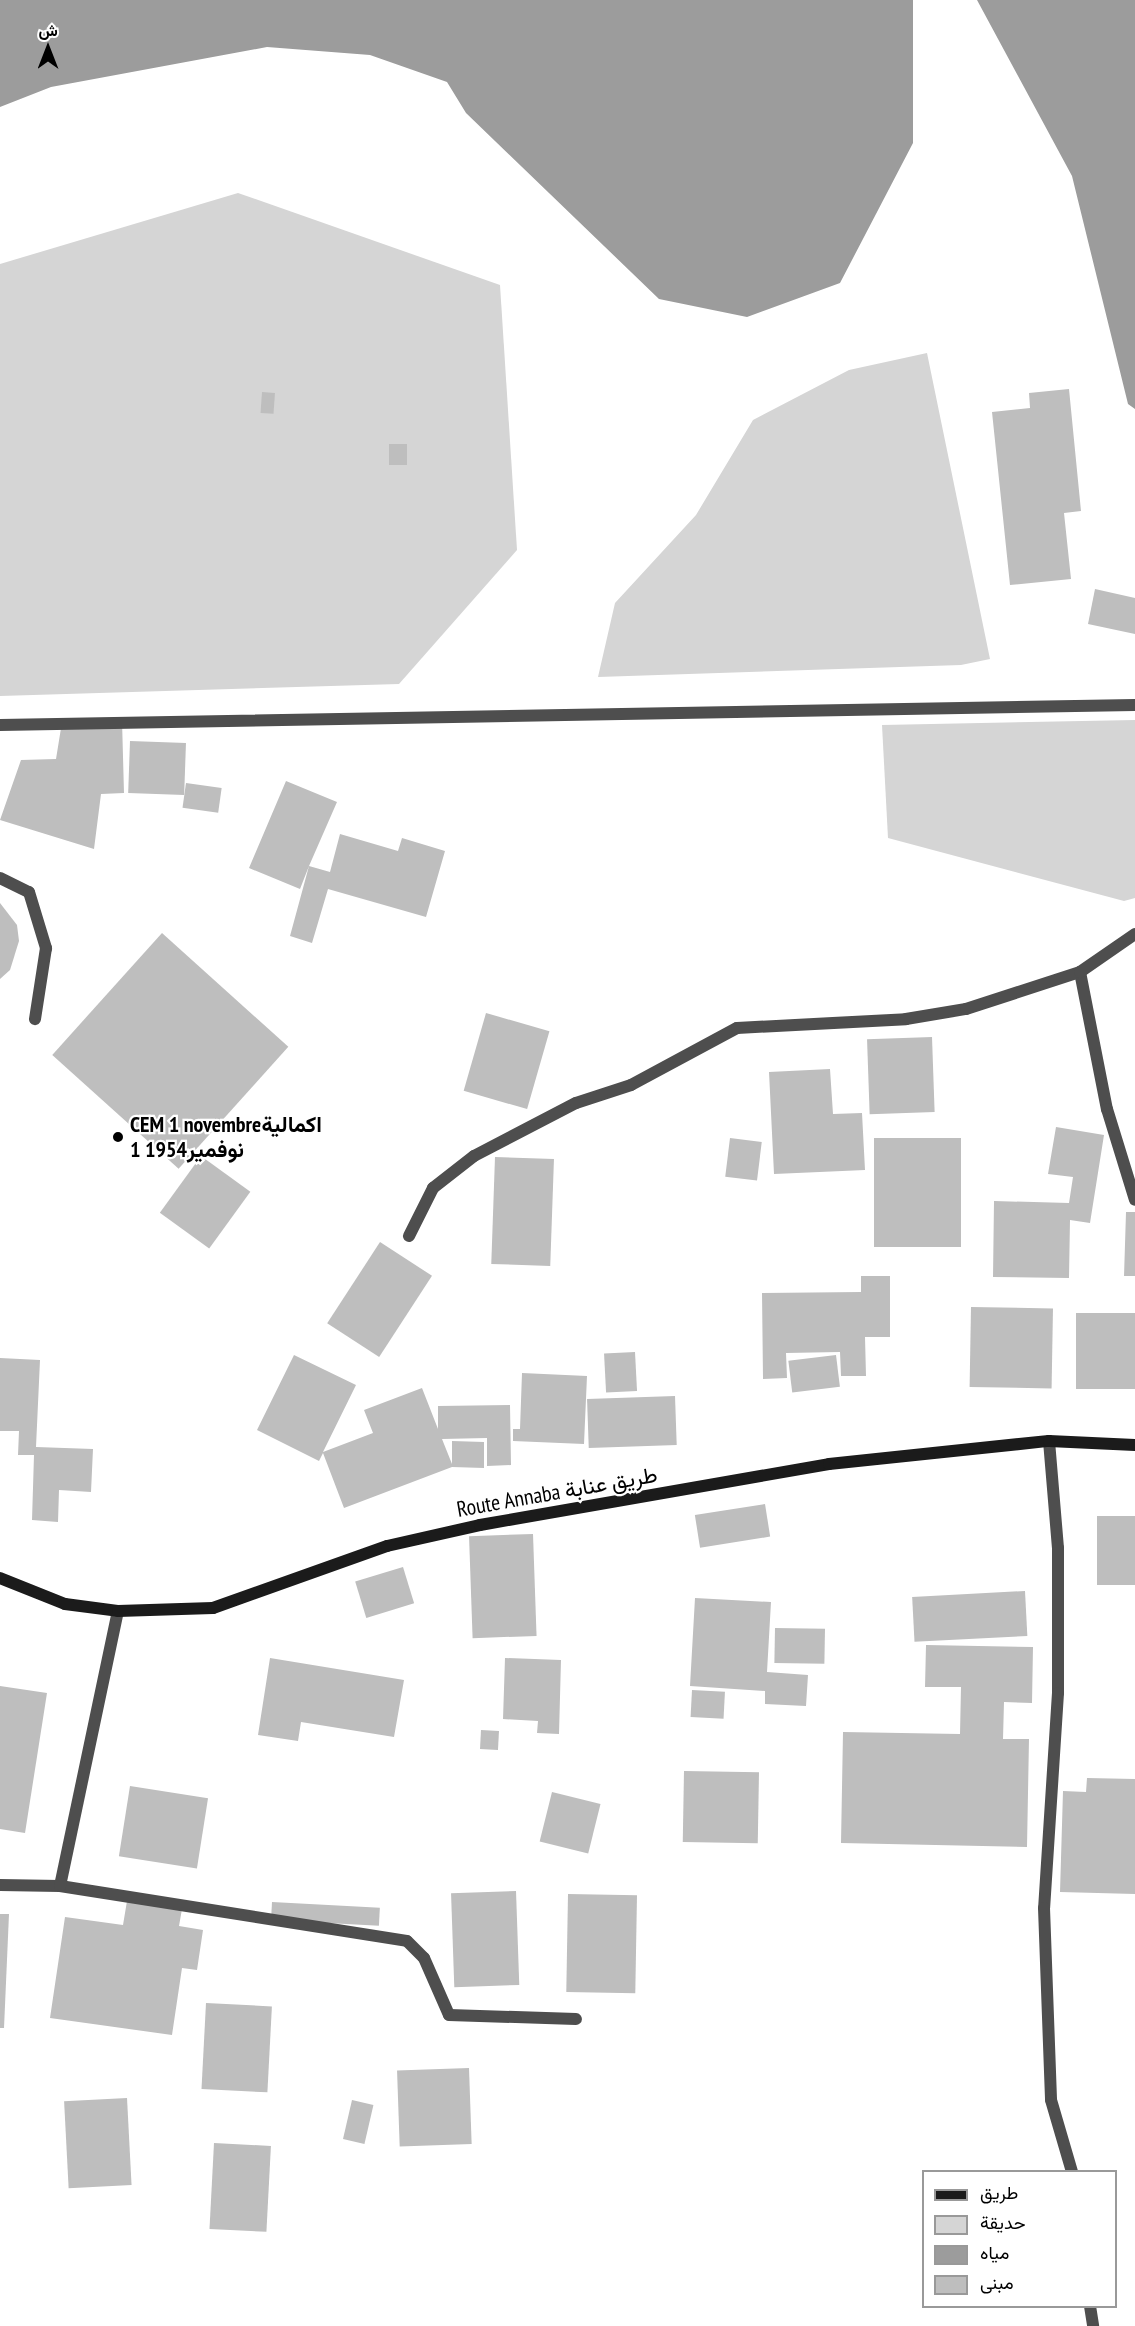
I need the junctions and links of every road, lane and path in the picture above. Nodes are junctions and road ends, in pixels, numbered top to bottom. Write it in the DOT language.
graph roads {
  1 [pos="1135,705"];
  2 [pos="0,724"];
  3 [pos="0,878"];
  4 [pos="1135,934"];
  5 [pos="1080,972"];
  6 [pos="35,1019"];
  7 [pos="1135,1200"];
  8 [pos="409,1236"];
  9 [pos="1049,1441"];
  10 [pos="1135,1445"];
  11 [pos="0,1578"];
  12 [pos="118,1611"];
  13 [pos="0,1885"];
  14 [pos="60,1886"];
  15 [pos="576,2019"];
  16 [pos="1071,2170"];
  17 [pos="1090,2308"];
  18 [pos="1093,2326"];
  1 -- 2 [label="street"];
  3 -- 6 [label="street"];
  4 -- 5 [label="street"];
  5 -- 7 [label="street"];
  5 -- 8 [label="street"];
  9 -- 10 [label="main road, Route Annaba طريق عنابة"];
  9 -- 12 [label="main road, Route Annaba طريق عنابة"];
  9 -- 16 [label="street"];
  11 -- 12 [label="main road, Route Annaba طريق عنابة"];
  12 -- 14 [label="street"];
  13 -- 14 [label="street"];
  14 -- 15 [label="street"];
  17 -- 18 [label="street"];
}
